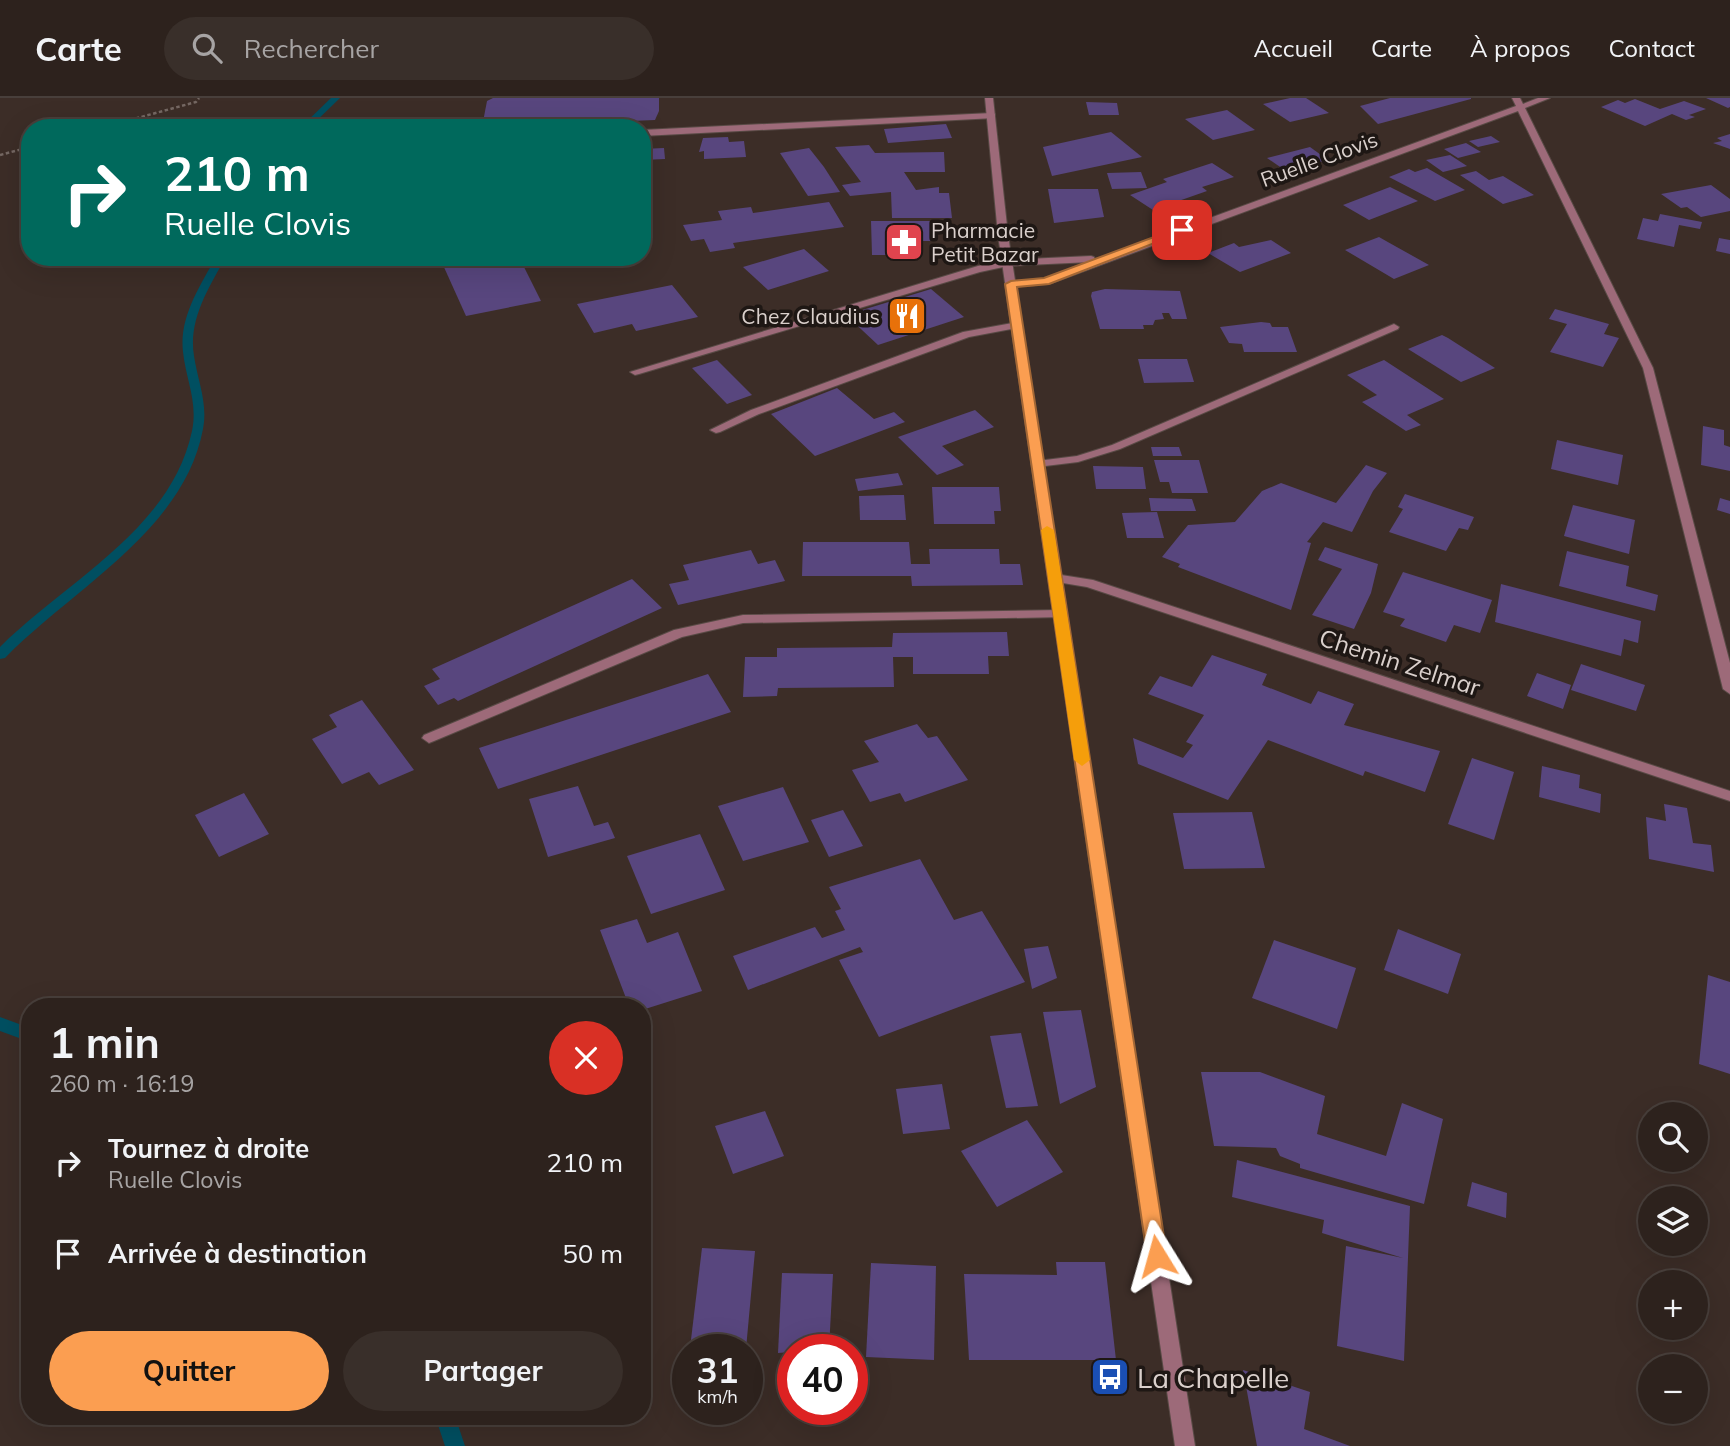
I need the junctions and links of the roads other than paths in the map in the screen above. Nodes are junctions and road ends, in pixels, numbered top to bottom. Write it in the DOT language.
graph roads {
  1 [pos="989,98"];
  2 [pos="1546,98"];
  3 [pos="1518,102"];
  4 [pos="992,116"];
  5 [pos="651,133"];
  6 [pos="1107,258"];
  7 [pos="1007,262"];
  8 [pos="1011,284"];
  9 [pos="1018,326"];
  10 [pos="1394,327"];
  11 [pos="635,372"];
  12 [pos="716,430"];
  13 [pos="1037,464"];
  14 [pos="1055,578"];
  15 [pos="1060,614"];
  16 [pos="1730,690"];
  17 [pos="429,738"];
  18 [pos="1730,796"];
  19 [pos="1185,1446"];
  1 -- 4 [label="street"];
  2 -- 3 [label="street, Ruelle Clovis"];
  3 -- 6 [label="street, Ruelle Clovis"];
  3 -- 16 [label="street"];
  4 -- 5 [label="street"];
  4 -- 7 [label="street"];
  6 -- 7 [label="street, Ruelle Clovis"];
  6 -- 8 [label="street, Ruelle Clovis"];
  7 -- 8 [label="street"];
  7 -- 11 [label="street, Ruelle Clovis"];
  8 -- 9 [label="street"];
  9 -- 12 [label="street"];
  9 -- 13 [label="street"];
  10 -- 13 [label="street"];
  13 -- 14 [label="street"];
  14 -- 15 [label="street"];
  14 -- 18 [label="street, Chemin Zelmar"];
  15 -- 17 [label="street"];
  15 -- 19 [label="street"];
}
